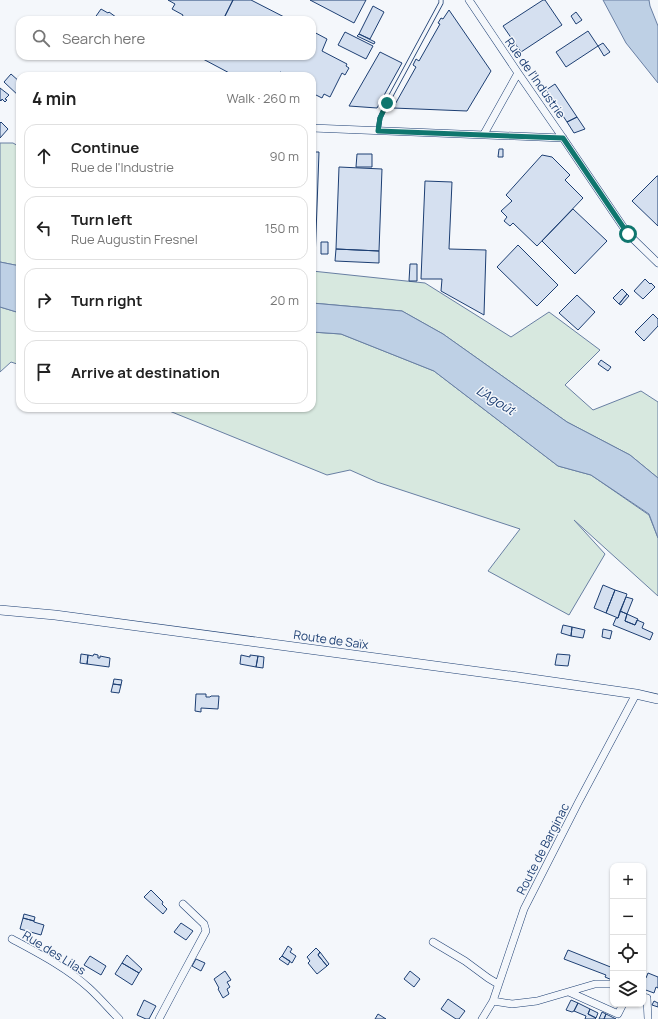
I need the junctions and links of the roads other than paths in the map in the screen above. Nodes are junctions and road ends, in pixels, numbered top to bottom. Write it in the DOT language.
graph roads {
  1 [pos="441,0"];
  2 [pos="469,0"];
  3 [pos="518,73"];
  4 [pos="316,128"];
  5 [pos="378,131"];
  6 [pos="484,134"];
  7 [pos="563,138"];
  8 [pos="658,263"];
  9 [pos="0,610"];
  10 [pos="636,694"];
  11 [pos="658,699"];
  12 [pos="183,904"];
  13 [pos="12,939"];
  14 [pos="433,942"];
  15 [pos="498,984"];
  16 [pos="610,984"];
  17 [pos="569,992"];
  18 [pos="646,998"];
  19 [pos="493,1001"];
  20 [pos="622,1007"];
  21 [pos="119,1019"];
  22 [pos="159,1019"];
  23 [pos="482,1019"];
  24 [pos="648,1019"];
  1 -- 5 [label="lane"];
  2 -- 3 [label="street, Rue de l'Industrie"];
  3 -- 6 [label="street"];
  3 -- 7 [label="street, Rue de l'Industrie"];
  4 -- 5 [label="street"];
  5 -- 6 [label="street"];
  6 -- 7 [label="street"];
  7 -- 8 [label="street, Rue de l'Industrie"];
  9 -- 10 [label="street, Route de Saïx"];
  10 -- 11 [label="street, Route de Saïx"];
  10 -- 15 [label="street, Route de Barginac"];
  12 -- 22 [label="street"];
  13 -- 21 [label="street, Rue des Lilas"];
  14 -- 15 [label="street"];
  15 -- 19 [label="street, Route de Barginac"];
  16 -- 17 [label="street"];
  17 -- 19 [label="street"];
  17 -- 20 [label="street"];
  18 -- 24 [label="street"];
  19 -- 23 [label="street, Route de Barginac"];
}
